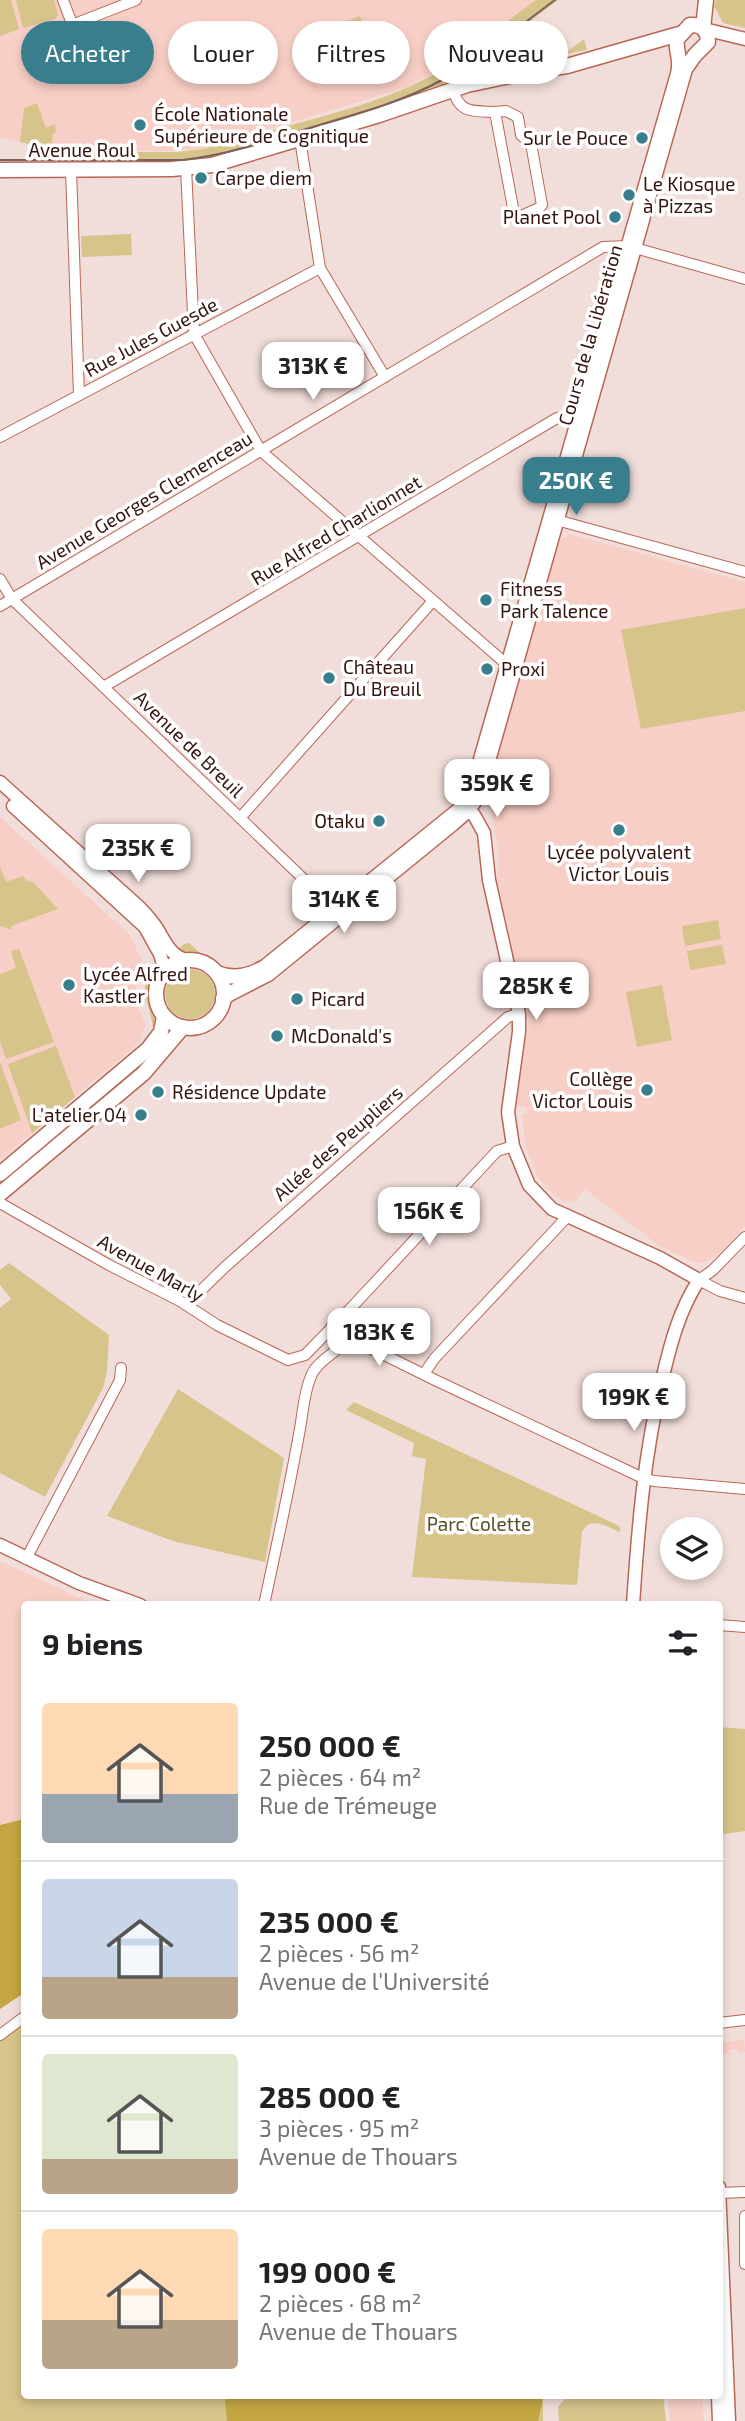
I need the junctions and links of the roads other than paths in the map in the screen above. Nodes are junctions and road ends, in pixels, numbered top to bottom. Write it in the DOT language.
graph roads {
  1 [pos="63,0"];
  2 [pos="136,0"];
  3 [pos="697,0"];
  4 [pos="706,0"];
  5 [pos="71,21"];
  6 [pos="82,21"];
  7 [pos="694,29"];
  8 [pos="729,36"];
  9 [pos="745,39"];
  10 [pos="651,42"];
  11 [pos="707,45"];
  12 [pos="687,53"];
  13 [pos="453,89"];
  14 [pos="495,112"];
  15 [pos="300,139"];
  16 [pos="186,169"];
  17 [pos="0,170"];
  18 [pos="71,170"];
  19 [pos="631,247"];
  20 [pos="320,268"];
  21 [pos="745,279"];
  22 [pos="194,334"];
  23 [pos="385,377"];
  24 [pos="79,395"];
  25 [pos="583,416"];
  26 [pos="0,437"];
  27 [pos="261,451"];
  28 [pos="553,519"];
  29 [pos="359,537"];
  30 [pos="745,572"];
  31 [pos="0,579"];
  32 [pos="12,599"];
  33 [pos="432,602"];
  34 [pos="0,606"];
  35 [pos="511,664"];
  36 [pos="105,686"];
  37 [pos="0,782"];
  38 [pos="0,794"];
  39 [pos="17,804"];
  40 [pos="466,808"];
  41 [pos="240,818"];
  42 [pos="338,913"];
  43 [pos="187,960"];
  44 [pos="216,973"];
  45 [pos="162,975"];
  46 [pos="223,999"];
  47 [pos="519,1014"];
  48 [pos="164,1016"];
  49 [pos="183,1027"];
  50 [pos="58,1126"];
  51 [pos="513,1146"];
  52 [pos="0,1174"];
  53 [pos="0,1186"];
  54 [pos="0,1194"];
  55 [pos="0,1203"];
  56 [pos="567,1217"];
  57 [pos="745,1237"];
  58 [pos="699,1280"];
  59 [pos="745,1298"];
  60 [pos="186,1305"];
  61 [pos="332,1326"];
  62 [pos="348,1337"];
  63 [pos="121,1368"];
  64 [pos="424,1374"];
  65 [pos="643,1478"];
  66 [pos="745,1489"];
  67 [pos="0,1545"];
  68 [pos="26,1559"];
  69 [pos="129,1601"];
  70 [pos="265,1601"];
  71 [pos="632,1601"];
  72 [pos="723,1625"];
  73 [pos="745,1627"];
  74 [pos="21,2019"];
  75 [pos="745,2020"];
  76 [pos="723,2023"];
  77 [pos="0,2035"];
  78 [pos="745,2192"];
  79 [pos="723,2193"];
  80 [pos="745,2216"];
  81 [pos="745,2264"];
  82 [pos="723,2300"];
  83 [pos="724,2327"];
  84 [pos="723,2334"];
  85 [pos="718,2399"];
  86 [pos="719,2421"];
  87 [pos="729,2421"];
  1 -- 5 [label="street"];
  2 -- 6 [label="street"];
  3 -- 7 [label="main road"];
  4 -- 7 [label="main road"];
  7 -- 8 [label="street"];
  7 -- 10 [label="main road, Avenue Roul"];
  7 -- 11 [label="main road"];
  7 -- 12 [label="main road"];
  8 -- 9 [label="street"];
  8 -- 11 [label="street"];
  10 -- 12 [label="main road"];
  10 -- 13 [label="main road, Avenue Roul"];
  11 -- 12 [label="main road"];
  12 -- 19 [label="main road, Cours de la Libération"];
  13 -- 14 [label="street"];
  13 -- 15 [label="main road, Avenue Roul"];
  14 -- 14 [label="street"];
  15 -- 16 [label="main road, Avenue Roul"];
  15 -- 20 [label="street"];
  16 -- 18 [label="main road, Avenue Roul"];
  16 -- 22 [label="street"];
  17 -- 18 [label="main road, Avenue Roul"];
  18 -- 24 [label="street"];
  19 -- 21 [label="street"];
  19 -- 23 [label="street, Avenue Georges Clemenceau"];
  19 -- 25 [label="main road, Cours de la Libération"];
  20 -- 22 [label="street, Rue Jules Guesde"];
  20 -- 23 [label="street"];
  22 -- 24 [label="street, Rue Jules Guesde"];
  22 -- 27 [label="street"];
  23 -- 27 [label="street, Avenue Georges Clemenceau"];
  24 -- 26 [label="street, Rue Jules Guesde"];
  25 -- 28 [label="main road, Cours de la Libération"];
  25 -- 29 [label="street, Rue Alfred Charlionnet"];
  27 -- 29 [label="street"];
  27 -- 32 [label="street, Avenue Georges Clemenceau"];
  28 -- 30 [label="street"];
  28 -- 35 [label="main road, Cours de la Libération"];
  29 -- 33 [label="street"];
  29 -- 36 [label="street, Rue Alfred Charlionnet"];
  31 -- 32 [label="street, Avenue de Breuil"];
  32 -- 34 [label="street, Avenue Georges Clemenceau"];
  32 -- 36 [label="street, Avenue de Breuil"];
  33 -- 35 [label="street"];
  33 -- 41 [label="street"];
  35 -- 40 [label="main road, Cours de la Libération"];
  36 -- 41 [label="street, Avenue de Breuil"];
  37 -- 39 [label="street"];
  38 -- 39 [label="street"];
  39 -- 43 [label="street"];
  39 -- 45 [label="street"];
  40 -- 42 [label="main road, Cours de la Libération"];
  40 -- 47 [label="street"];
  41 -- 42 [label="street, Avenue de Breuil"];
  42 -- 44 [label="main road, Cours de la Libération"];
  42 -- 46 [label="main road, Cours de la Libération"];
  43 -- 44 [label="main road"];
  43 -- 45 [label="main road"];
  44 -- 46 [label="main road"];
  45 -- 48 [label="main road"];
  46 -- 49 [label="main road"];
  47 -- 51 [label="street"];
  47 -- 60 [label="street, Allée des Peupliers"];
  48 -- 49 [label="main road"];
  48 -- 50 [label="main road"];
  49 -- 54 [label="main road"];
  50 -- 52 [label="main road"];
  50 -- 53 [label="main road"];
  51 -- 56 [label="street"];
  51 -- 61 [label="street"];
  55 -- 60 [label="street, Avenue Marly"];
  56 -- 58 [label="street"];
  56 -- 64 [label="street"];
  57 -- 58 [label="street"];
  58 -- 59 [label="street"];
  58 -- 65 [label="street"];
  60 -- 61 [label="street, Avenue Marly"];
  61 -- 62 [label="street"];
  62 -- 64 [label="street"];
  62 -- 70 [label="street"];
  63 -- 68 [label="street"];
  64 -- 65 [label="street"];
  65 -- 66 [label="street"];
  65 -- 71 [label="street"];
  67 -- 68 [label="street"];
  68 -- 69 [label="street"];
  72 -- 73 [label="street"];
  74 -- 77 [label="street"];
  75 -- 76 [label="street"];
  78 -- 79 [label="street"];
  80 -- 81 [label="street"];
  82 -- 83 [label="street"];
  83 -- 84 [label="street"];
  83 -- 87 [label="street"];
  85 -- 86 [label="street"];
}
